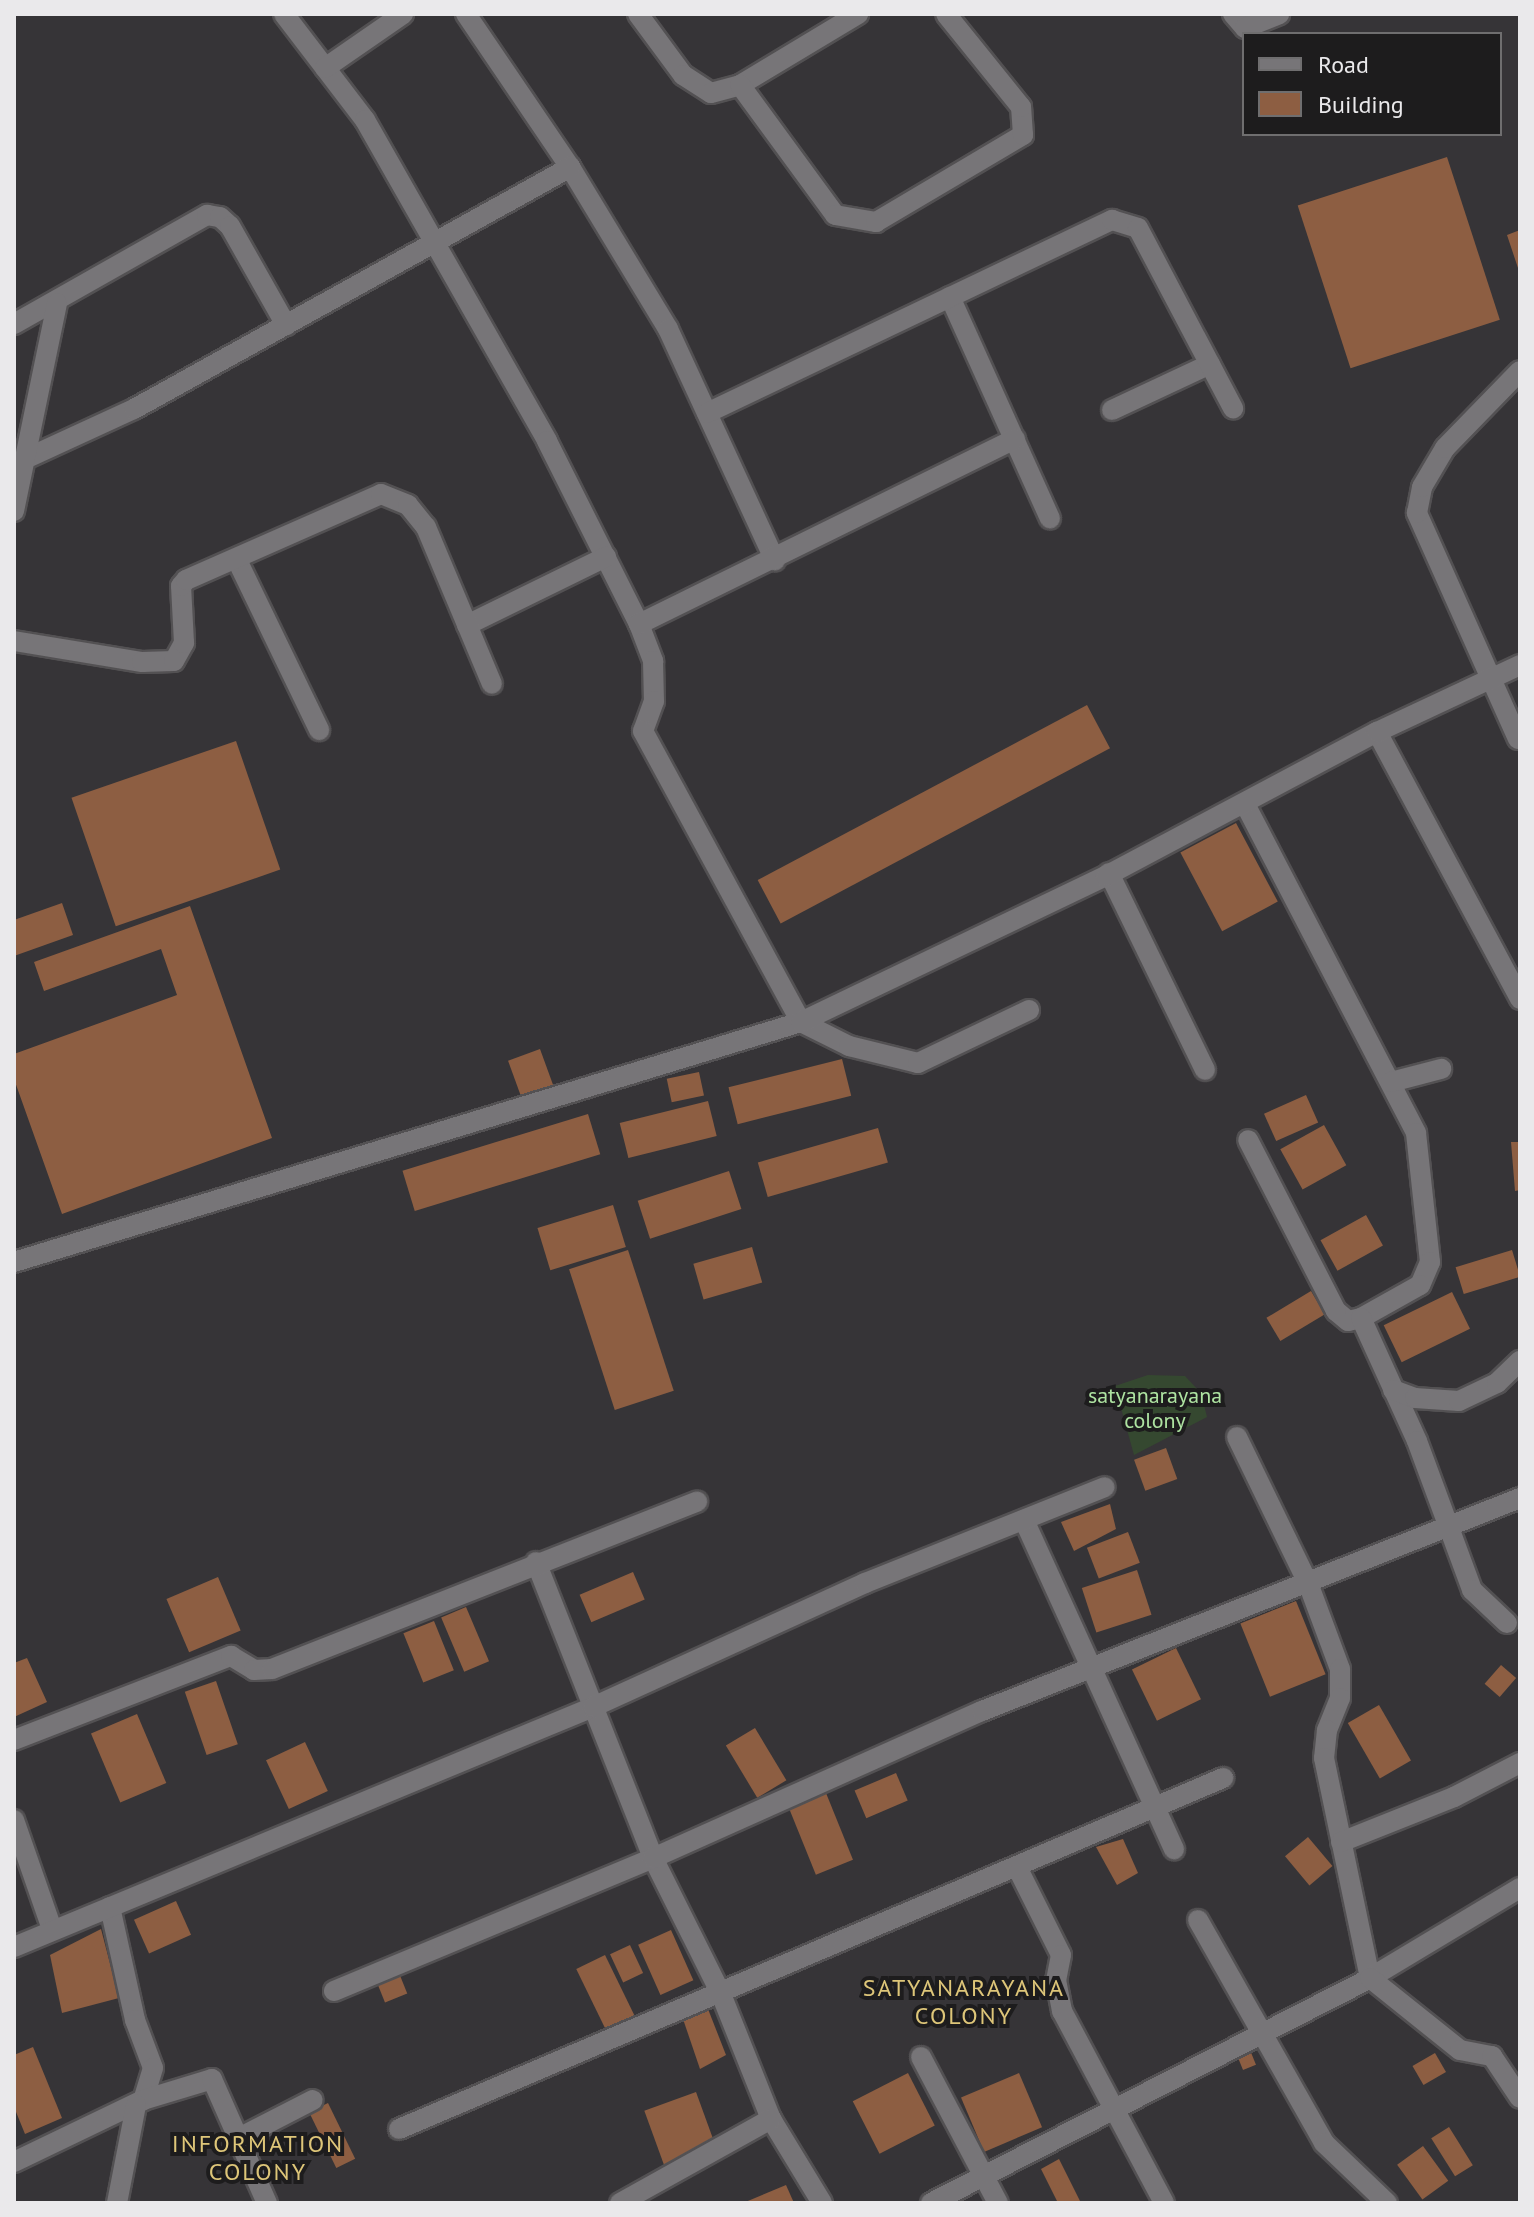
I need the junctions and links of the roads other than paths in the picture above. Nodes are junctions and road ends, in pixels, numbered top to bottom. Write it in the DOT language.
graph roads {
  1 [pos="284,14"];
  2 [pos="403,14"];
  3 [pos="466,14"];
  4 [pos="638,14"];
  5 [pos="858,14"];
  6 [pos="946,14"];
  7 [pos="1233,14"];
  8 [pos="1279,14"];
  9 [pos="325,68"];
  10 [pos="740,85"];
  11 [pos="570,167"];
  12 [pos="436,242"];
  13 [pos="950,297"];
  14 [pos="57,303"];
  15 [pos="14,324"];
  16 [pos="286,325"];
  17 [pos="1210,364"];
  18 [pos="1520,371"];
  19 [pos="1233,408"];
  20 [pos="1112,410"];
  21 [pos="707,413"];
  22 [pos="1015,439"];
  23 [pos="23,460"];
  24 [pos="14,511"];
  25 [pos="1050,518"];
  26 [pos="606,557"];
  27 [pos="237,560"];
  28 [pos="775,561"];
  29 [pos="639,624"];
  30 [pos="467,625"];
  31 [pos="14,641"];
  32 [pos="1520,665"];
  33 [pos="1489,680"];
  34 [pos="492,684"];
  35 [pos="319,730"];
  36 [pos="1377,732"];
  37 [pos="1518,739"];
  38 [pos="1245,804"];
  39 [pos="1109,873"];
  40 [pos="1520,999"];
  41 [pos="1029,1010"];
  42 [pos="801,1022"];
  43 [pos="1441,1069"];
  44 [pos="1205,1070"];
  45 [pos="1391,1082"];
  46 [pos="1248,1140"];
  47 [pos="14,1262"];
  48 [pos="1361,1318"];
  49 [pos="1520,1361"];
  50 [pos="1393,1390"];
  51 [pos="1237,1437"];
  52 [pos="1105,1487"];
  53 [pos="1520,1498"];
  54 [pos="697,1502"];
  55 [pos="1024,1520"];
  56 [pos="1447,1528"];
  57 [pos="536,1562"];
  58 [pos="1308,1583"];
  59 [pos="1507,1623"];
  60 [pos="1090,1671"];
  61 [pos="593,1707"];
  62 [pos="14,1740"];
  63 [pos="1520,1763"];
  64 [pos="1223,1778"];
  65 [pos="1156,1808"];
  66 [pos="14,1820"];
  67 [pos="1341,1842"];
  68 [pos="1174,1849"];
  69 [pos="653,1858"];
  70 [pos="1017,1867"];
  71 [pos="1520,1888"];
  72 [pos="110,1907"];
  73 [pos="1198,1920"];
  74 [pos="52,1929"];
  75 [pos="14,1947"];
  76 [pos="1370,1978"];
  77 [pos="334,1991"];
  78 [pos="721,1994"];
  79 [pos="1263,2037"];
  80 [pos="921,2057"];
  81 [pos="1520,2098"];
  82 [pos="313,2100"];
  83 [pos="140,2102"];
  84 [pos="1115,2110"];
  85 [pos="771,2119"];
  86 [pos="399,2129"];
  87 [pos="237,2139"];
  88 [pos="14,2162"];
  89 [pos="984,2176"];
  90 [pos="117,2203"];
  91 [pos="267,2203"];
  92 [pos="620,2203"];
  93 [pos="822,2203"];
  94 [pos="931,2203"];
  95 [pos="998,2203"];
  96 [pos="1164,2203"];
  97 [pos="1387,2203"];
  1 -- 9 [label="street"];
  2 -- 9 [label="street"];
  3 -- 11 [label="street"];
  4 -- 10 [label="street"];
  5 -- 10 [label="street"];
  6 -- 10 [label="street"];
  7 -- 8 [label="street"];
  9 -- 12 [label="street"];
  11 -- 12 [label="street"];
  11 -- 21 [label="street"];
  12 -- 16 [label="street"];
  12 -- 26 [label="street"];
  13 -- 17 [label="street"];
  13 -- 21 [label="street"];
  13 -- 22 [label="street"];
  14 -- 15 [label="street"];
  14 -- 16 [label="street"];
  14 -- 23 [label="street"];
  16 -- 23 [label="street"];
  17 -- 19 [label="street"];
  17 -- 20 [label="street"];
  18 -- 33 [label="street"];
  21 -- 28 [label="street"];
  22 -- 25 [label="street"];
  22 -- 28 [label="street"];
  23 -- 24 [label="street"];
  26 -- 29 [label="street"];
  26 -- 30 [label="street"];
  27 -- 30 [label="street"];
  27 -- 31 [label="street"];
  27 -- 35 [label="street"];
  28 -- 29 [label="street"];
  29 -- 42 [label="street"];
  30 -- 34 [label="street"];
  32 -- 33 [label="street"];
  33 -- 36 [label="street"];
  33 -- 37 [label="street"];
  36 -- 38 [label="street"];
  36 -- 40 [label="street"];
  38 -- 39 [label="street"];
  38 -- 45 [label="street"];
  39 -- 42 [label="street"];
  39 -- 44 [label="street"];
  41 -- 42 [label="street"];
  42 -- 47 [label="street"];
  43 -- 45 [label="street"];
  45 -- 48 [label="street"];
  46 -- 48 [label="street"];
  48 -- 50 [label="street"];
  49 -- 50 [label="street"];
  50 -- 56 [label="street"];
  51 -- 58 [label="street"];
  52 -- 55 [label="street"];
  53 -- 56 [label="street"];
  54 -- 57 [label="street"];
  55 -- 60 [label="street"];
  55 -- 61 [label="street"];
  56 -- 58 [label="street"];
  56 -- 59 [label="street"];
  57 -- 61 [label="street"];
  57 -- 62 [label="street"];
  58 -- 60 [label="street"];
  58 -- 67 [label="street"];
  60 -- 65 [label="street"];
  60 -- 69 [label="street"];
  61 -- 69 [label="street"];
  61 -- 72 [label="street"];
  63 -- 67 [label="street"];
  64 -- 65 [label="street"];
  65 -- 68 [label="street"];
  65 -- 70 [label="street"];
  66 -- 74 [label="street"];
  67 -- 76 [label="street"];
  69 -- 77 [label="street"];
  69 -- 78 [label="street"];
  70 -- 78 [label="street"];
  70 -- 84 [label="street"];
  71 -- 76 [label="street"];
  72 -- 74 [label="street"];
  72 -- 83 [label="street"];
  73 -- 79 [label="street"];
  74 -- 75 [label="street"];
  76 -- 79 [label="street"];
  76 -- 81 [label="street"];
  78 -- 85 [label="street"];
  78 -- 86 [label="street"];
  79 -- 84 [label="street"];
  79 -- 97 [label="street"];
  80 -- 89 [label="street"];
  82 -- 87 [label="street"];
  83 -- 87 [label="street"];
  83 -- 88 [label="street"];
  83 -- 90 [label="street"];
  84 -- 89 [label="street"];
  84 -- 96 [label="street"];
  85 -- 92 [label="street"];
  85 -- 93 [label="street"];
  87 -- 91 [label="street"];
  89 -- 94 [label="street"];
  89 -- 95 [label="street"];
}
